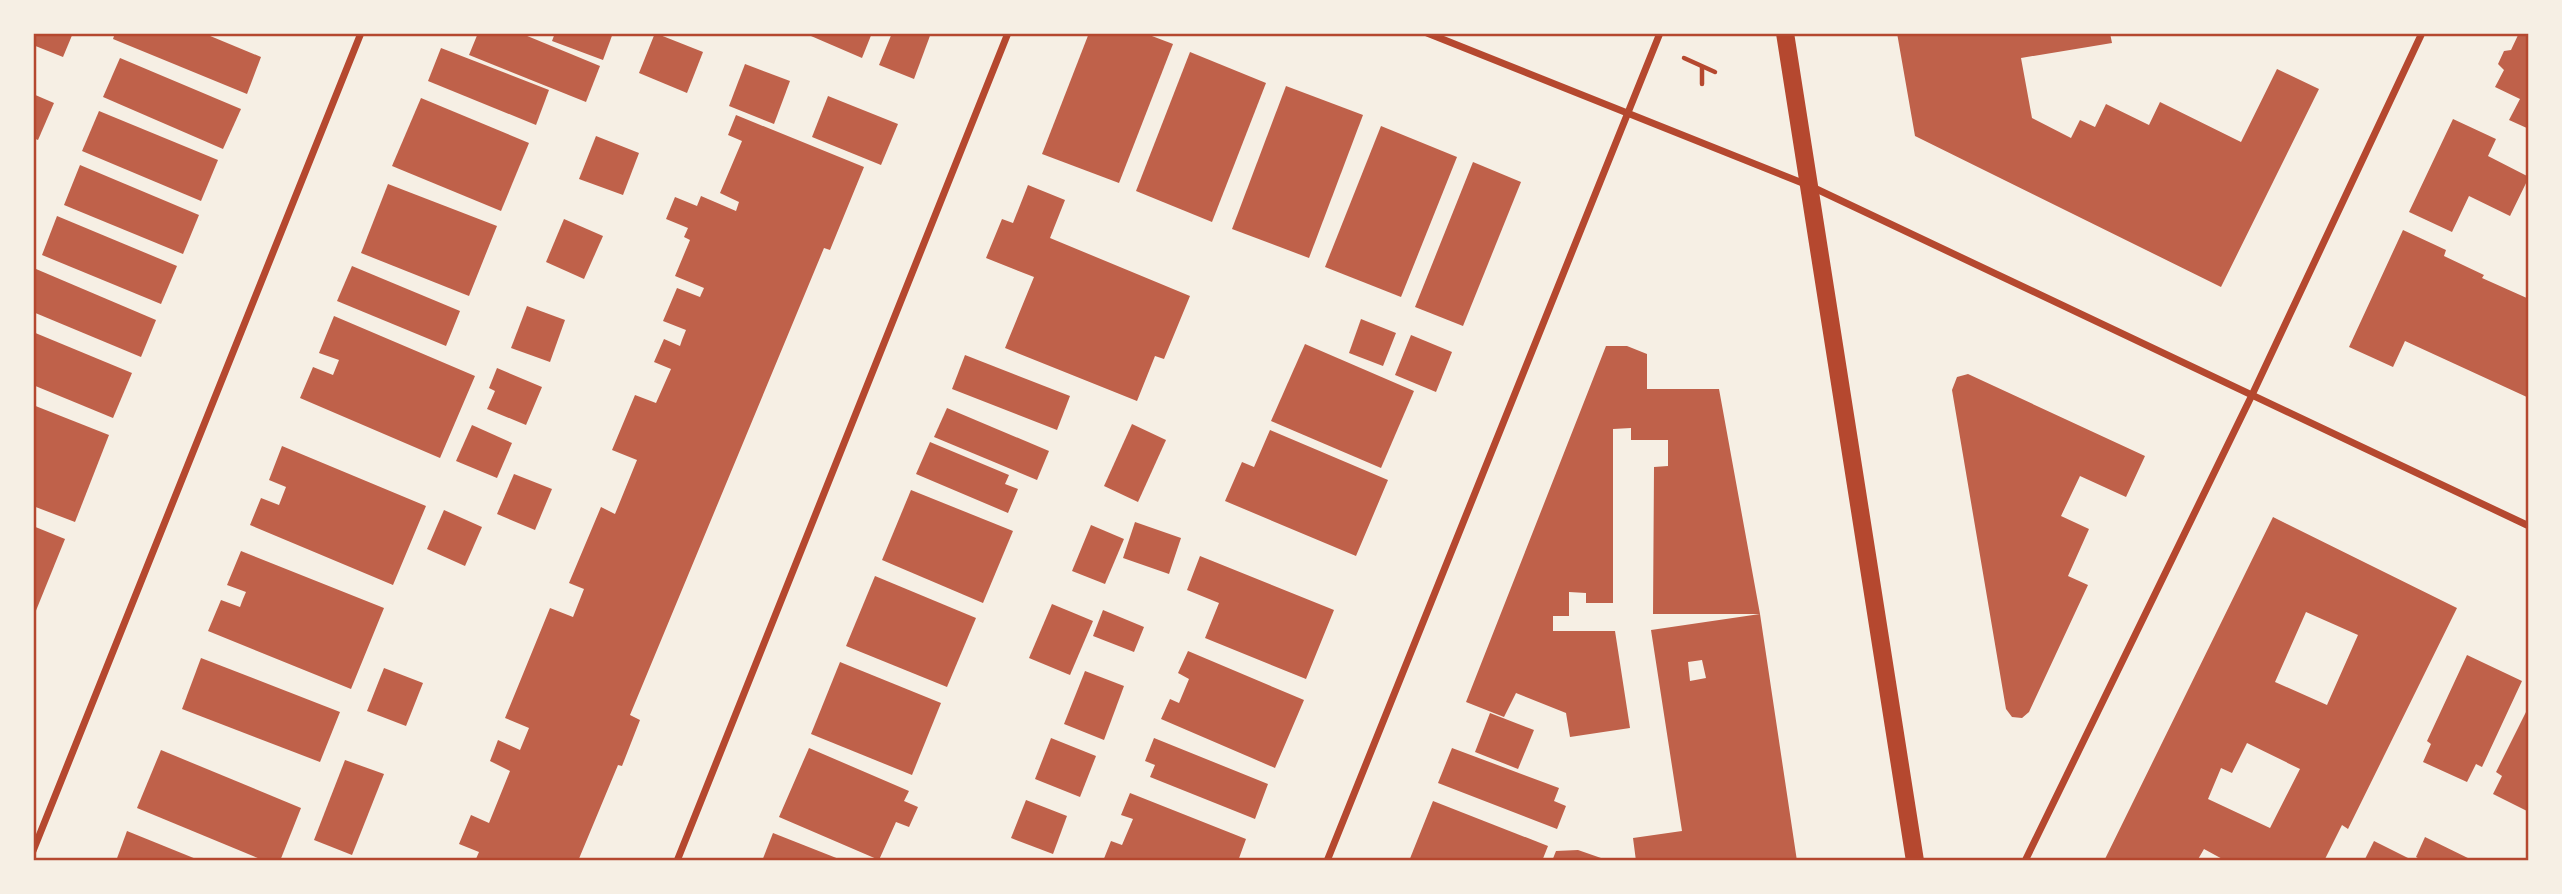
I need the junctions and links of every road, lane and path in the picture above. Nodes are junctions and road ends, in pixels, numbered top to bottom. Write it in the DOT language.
graph roads {
  1 [pos="361,33"];
  2 [pos="1008,33"];
  3 [pos="1427,33"];
  4 [pos="1660,33"];
  5 [pos="1785,33"];
  6 [pos="2423,33"];
  7 [pos="1677,55"];
  8 [pos="1702,67"];
  9 [pos="1715,72"];
  10 [pos="1702,84"];
  11 [pos="1628,113"];
  12 [pos="1810,187"];
  13 [pos="2252,395"];
  14 [pos="2529,526"];
  15 [pos="33,851"];
  16 [pos="677,861"];
  17 [pos="1327,861"];
  18 [pos="1914,861"];
  19 [pos="2025,861"];
  1 -- 15 [label="street"];
  2 -- 16 [label="street"];
  3 -- 11 [label="street"];
  4 -- 11 [label="street"];
  5 -- 12 [label="main road"];
  6 -- 13 [label="street"];
  7 -- 8 [label="path"];
  8 -- 9 [label="path"];
  8 -- 10 [label="path"];
  11 -- 12 [label="street"];
  11 -- 17 [label="street"];
  12 -- 13 [label="street"];
  12 -- 18 [label="main road"];
  13 -- 14 [label="street"];
  13 -- 19 [label="street"];
}
